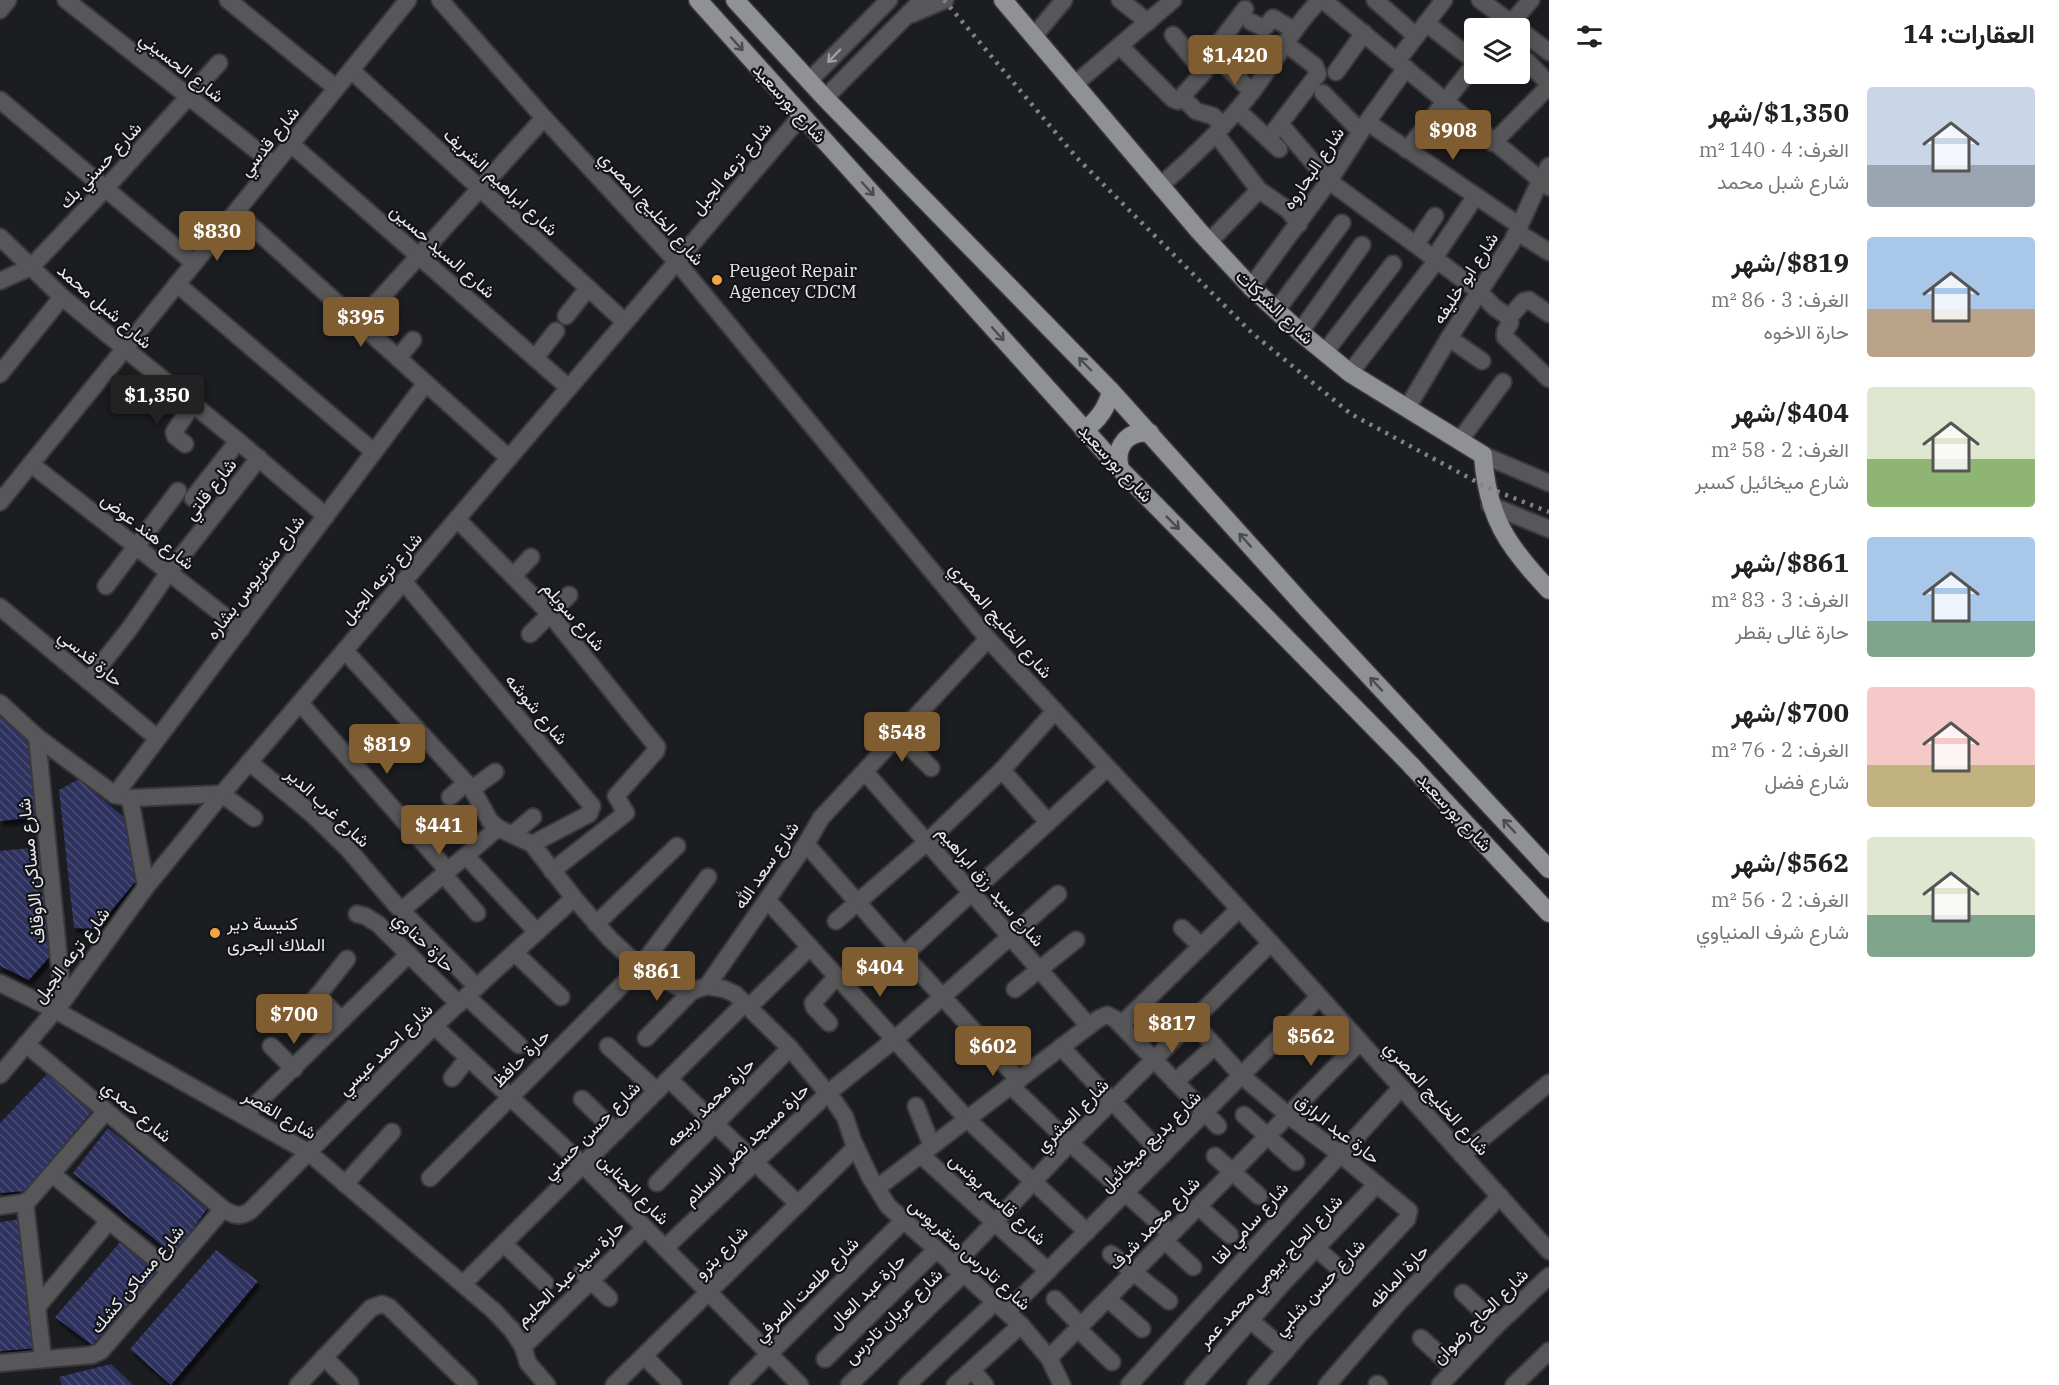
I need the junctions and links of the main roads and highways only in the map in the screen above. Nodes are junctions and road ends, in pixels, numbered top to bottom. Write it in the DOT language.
graph roads {
  1 [pos="698,0"];
  2 [pos="735,0"];
  3 [pos="1003,0"];
  4 [pos="1111,391"];
  5 [pos="1084,430"];
  6 [pos="1150,433"];
  7 [pos="1119,469"];
  8 [pos="1549,590"];
  9 [pos="1308,610"];
  10 [pos="1283,633"];
  11 [pos="1549,869"];
  12 [pos="1549,913"];
  1 -- 5 [label="main road, شارع بورسعيد, one-way"];
  4 -- 2 [label="main road, شارع بورسعيد, one-way"];
  3 -- 8 [label="main road, شارع الشركات"];
  4 -- 5 [label="main road"];
  4 -- 6 [label="main road, شارع بورسعيد"];
  5 -- 7 [label="main road, شارع بورسعيد"];
  6 -- 7 [label="main road"];
  9 -- 6 [label="main road, شارع بورسعيد, one-way"];
  7 -- 10 [label="main road, شارع بورسعيد, one-way"];
  9 -- 10 [label="main road"];
  11 -- 9 [label="main road, شارع بورسعيد, one-way"];
  10 -- 12 [label="main road, شارع بورسعيد"];
}
